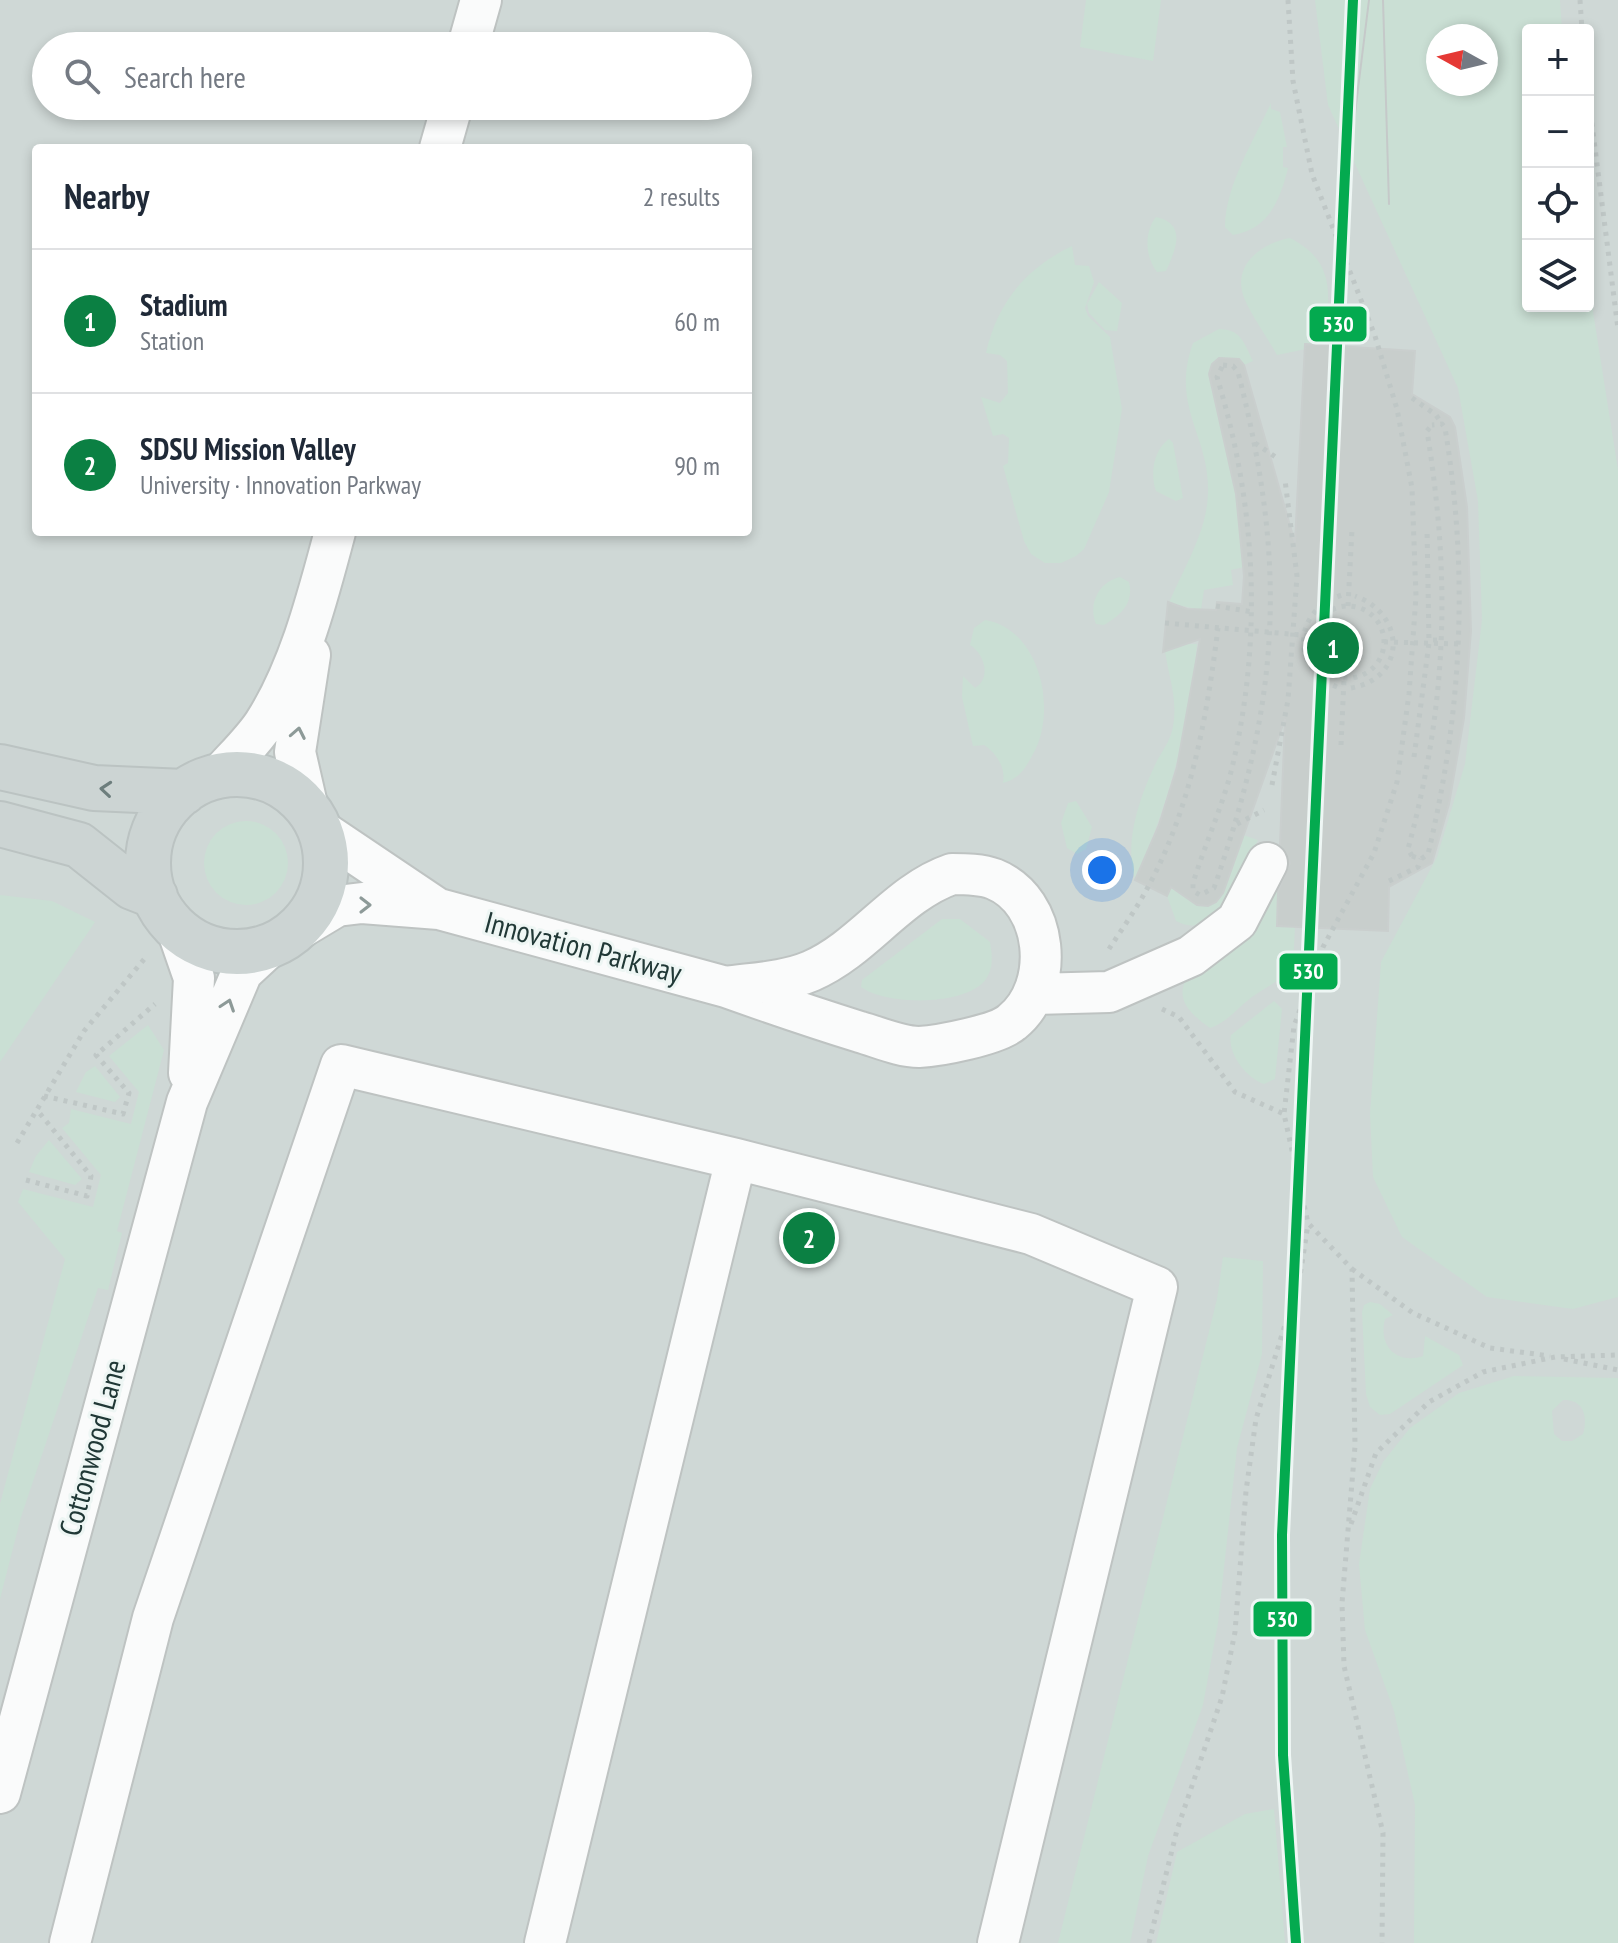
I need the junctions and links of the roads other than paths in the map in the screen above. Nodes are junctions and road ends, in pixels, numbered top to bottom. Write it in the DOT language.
graph roads {
  1 [pos="481,0"];
  2 [pos="472,32"];
  3 [pos="448,120"];
  4 [pos="441,144"];
  5 [pos="334,536"];
  6 [pos="313,616"];
  7 [pos="0,767"];
  8 [pos="202,784"];
  9 [pos="314,819"];
  10 [pos="0,824"];
  11 [pos="1267,863"];
  12 [pos="439,909"];
  13 [pos="159,927"];
  14 [pos="283,938"];
  15 [pos="726,987"];
  16 [pos="1035,994"];
  17 [pos="187,1102"];
  18 [pos="736,1159"];
  19 [pos="0,1793"];
  20 [pos="70,1943"];
  21 [pos="545,1943"];
  22 [pos="998,1943"];
  1 -- 2 [label="street"];
  3 -- 4 [label="street"];
  5 -- 6 [label="street"];
  6 -- 8 [label="street"];
  9 -- 6 [label="street, one-way"];
  8 -- 7 [label="main road, Innovation Parkway, one-way"];
  8 -- 9 [label="main road, Innovation Parkway"];
  8 -- 13 [label="main road"];
  9 -- 12 [label="street, Innovation Parkway"];
  9 -- 14 [label="main road"];
  10 -- 13 [label="main road, Innovation Parkway"];
  11 -- 16 [label="street"];
  14 -- 12 [label="street, Innovation Parkway, one-way"];
  12 -- 15 [label="street, Innovation Parkway"];
  13 -- 14 [label="main road, Innovation Parkway"];
  13 -- 17 [label="street, Cottonwood Lane"];
  17 -- 14 [label="street, Cottonwood Lane, one-way"];
  15 -- 16 [label="street, Innovation Parkway"];
  15 -- 16 [label="street, Innovation Parkway"];
  17 -- 19 [label="street, Cottonwood Lane"];
  18 -- 20 [label="street"];
  18 -- 21 [label="street"];
  18 -- 22 [label="street"];
}
